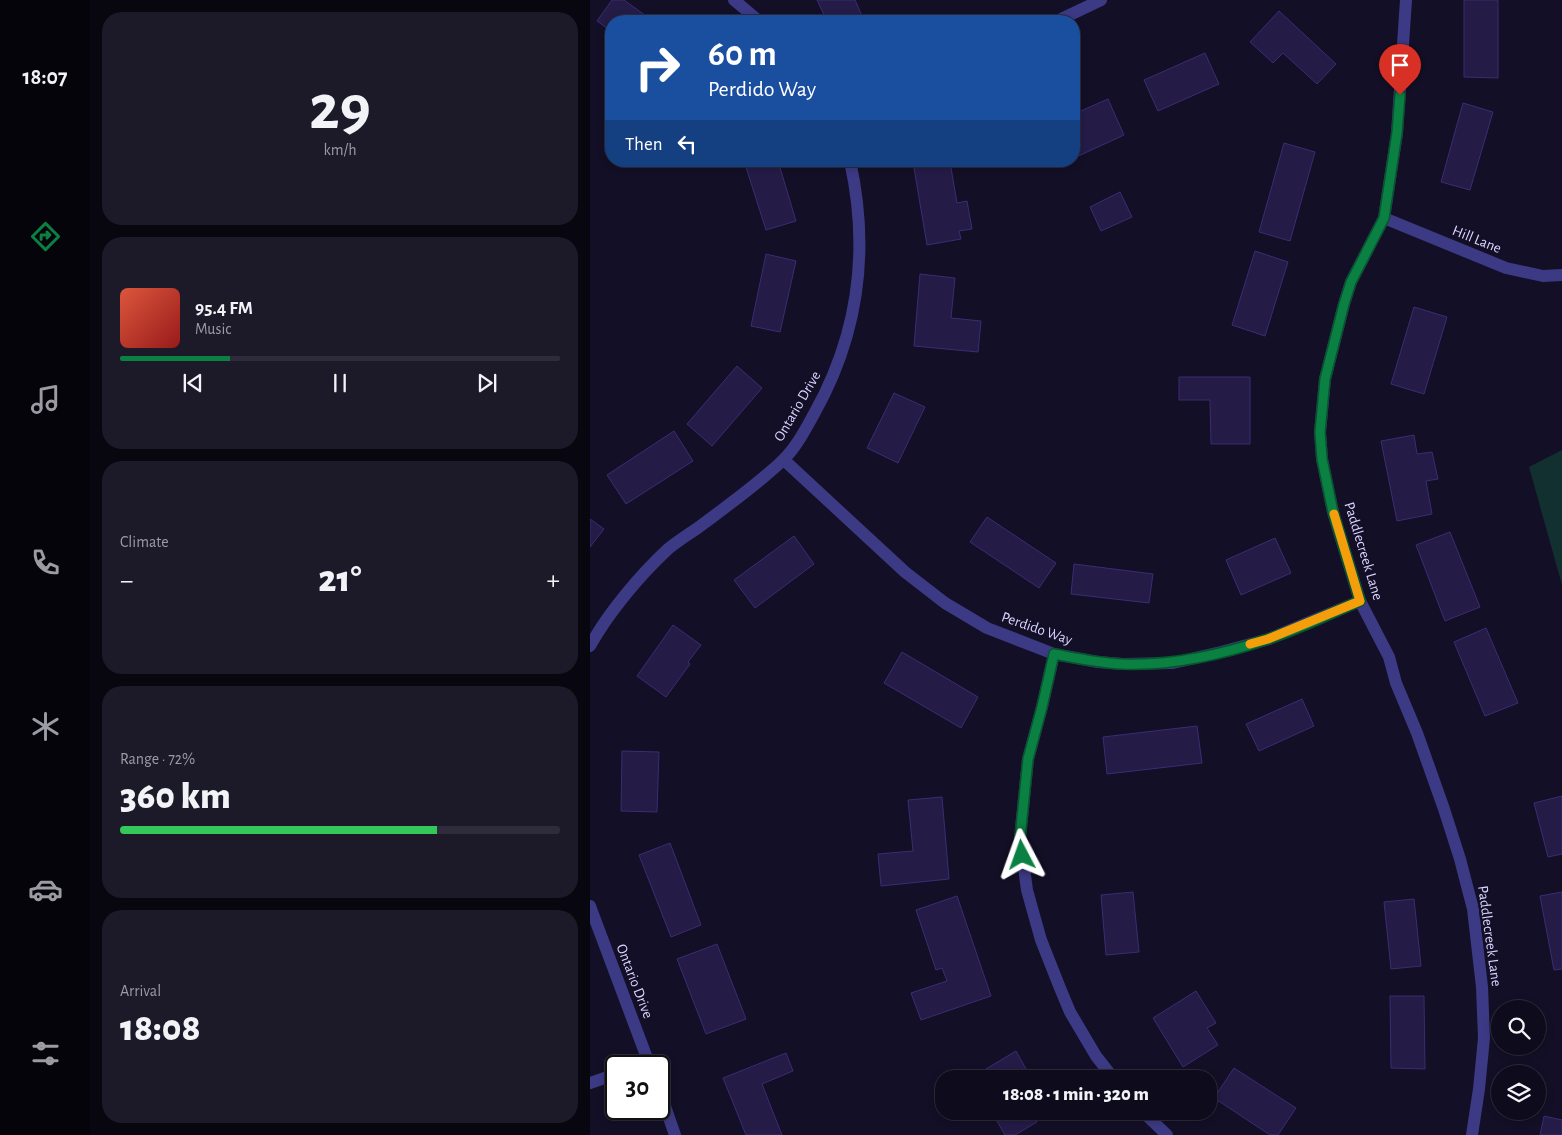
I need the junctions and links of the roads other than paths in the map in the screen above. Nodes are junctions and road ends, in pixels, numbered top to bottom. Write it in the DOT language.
graph roads {
  1 [pos="734,0"];
  2 [pos="1101,0"];
  3 [pos="1406,0"];
  4 [pos="752,15"];
  5 [pos="1070,15"];
  6 [pos="851,167"];
  7 [pos="1384,218"];
  8 [pos="1562,275"];
  9 [pos="784,460"];
  10 [pos="1360,601"];
  11 [pos="590,646"];
  12 [pos="1054,654"];
  13 [pos="590,906"];
  14 [pos="642,1055"];
  15 [pos="1107,1070"];
  16 [pos="605,1078"];
  17 [pos="590,1083"];
  18 [pos="670,1119"];
  19 [pos="1151,1120"];
  20 [pos="676,1135"];
  21 [pos="1167,1135"];
  22 [pos="1472,1135"];
  1 -- 4 [label="street"];
  2 -- 5 [label="street"];
  3 -- 7 [label="street, Paddlecreek Lane"];
  6 -- 9 [label="street, Ontario Drive"];
  7 -- 8 [label="street, Hill Lane"];
  7 -- 10 [label="street, Paddlecreek Lane"];
  9 -- 11 [label="street, Ontario Drive"];
  9 -- 12 [label="street, Perdido Way"];
  10 -- 12 [label="street, Perdido Way"];
  10 -- 22 [label="street, Paddlecreek Lane"];
  12 -- 15 [label="street"];
  13 -- 14 [label="street, Ontario Drive"];
  16 -- 17 [label="street"];
  18 -- 20 [label="street"];
  19 -- 21 [label="street"];
}
